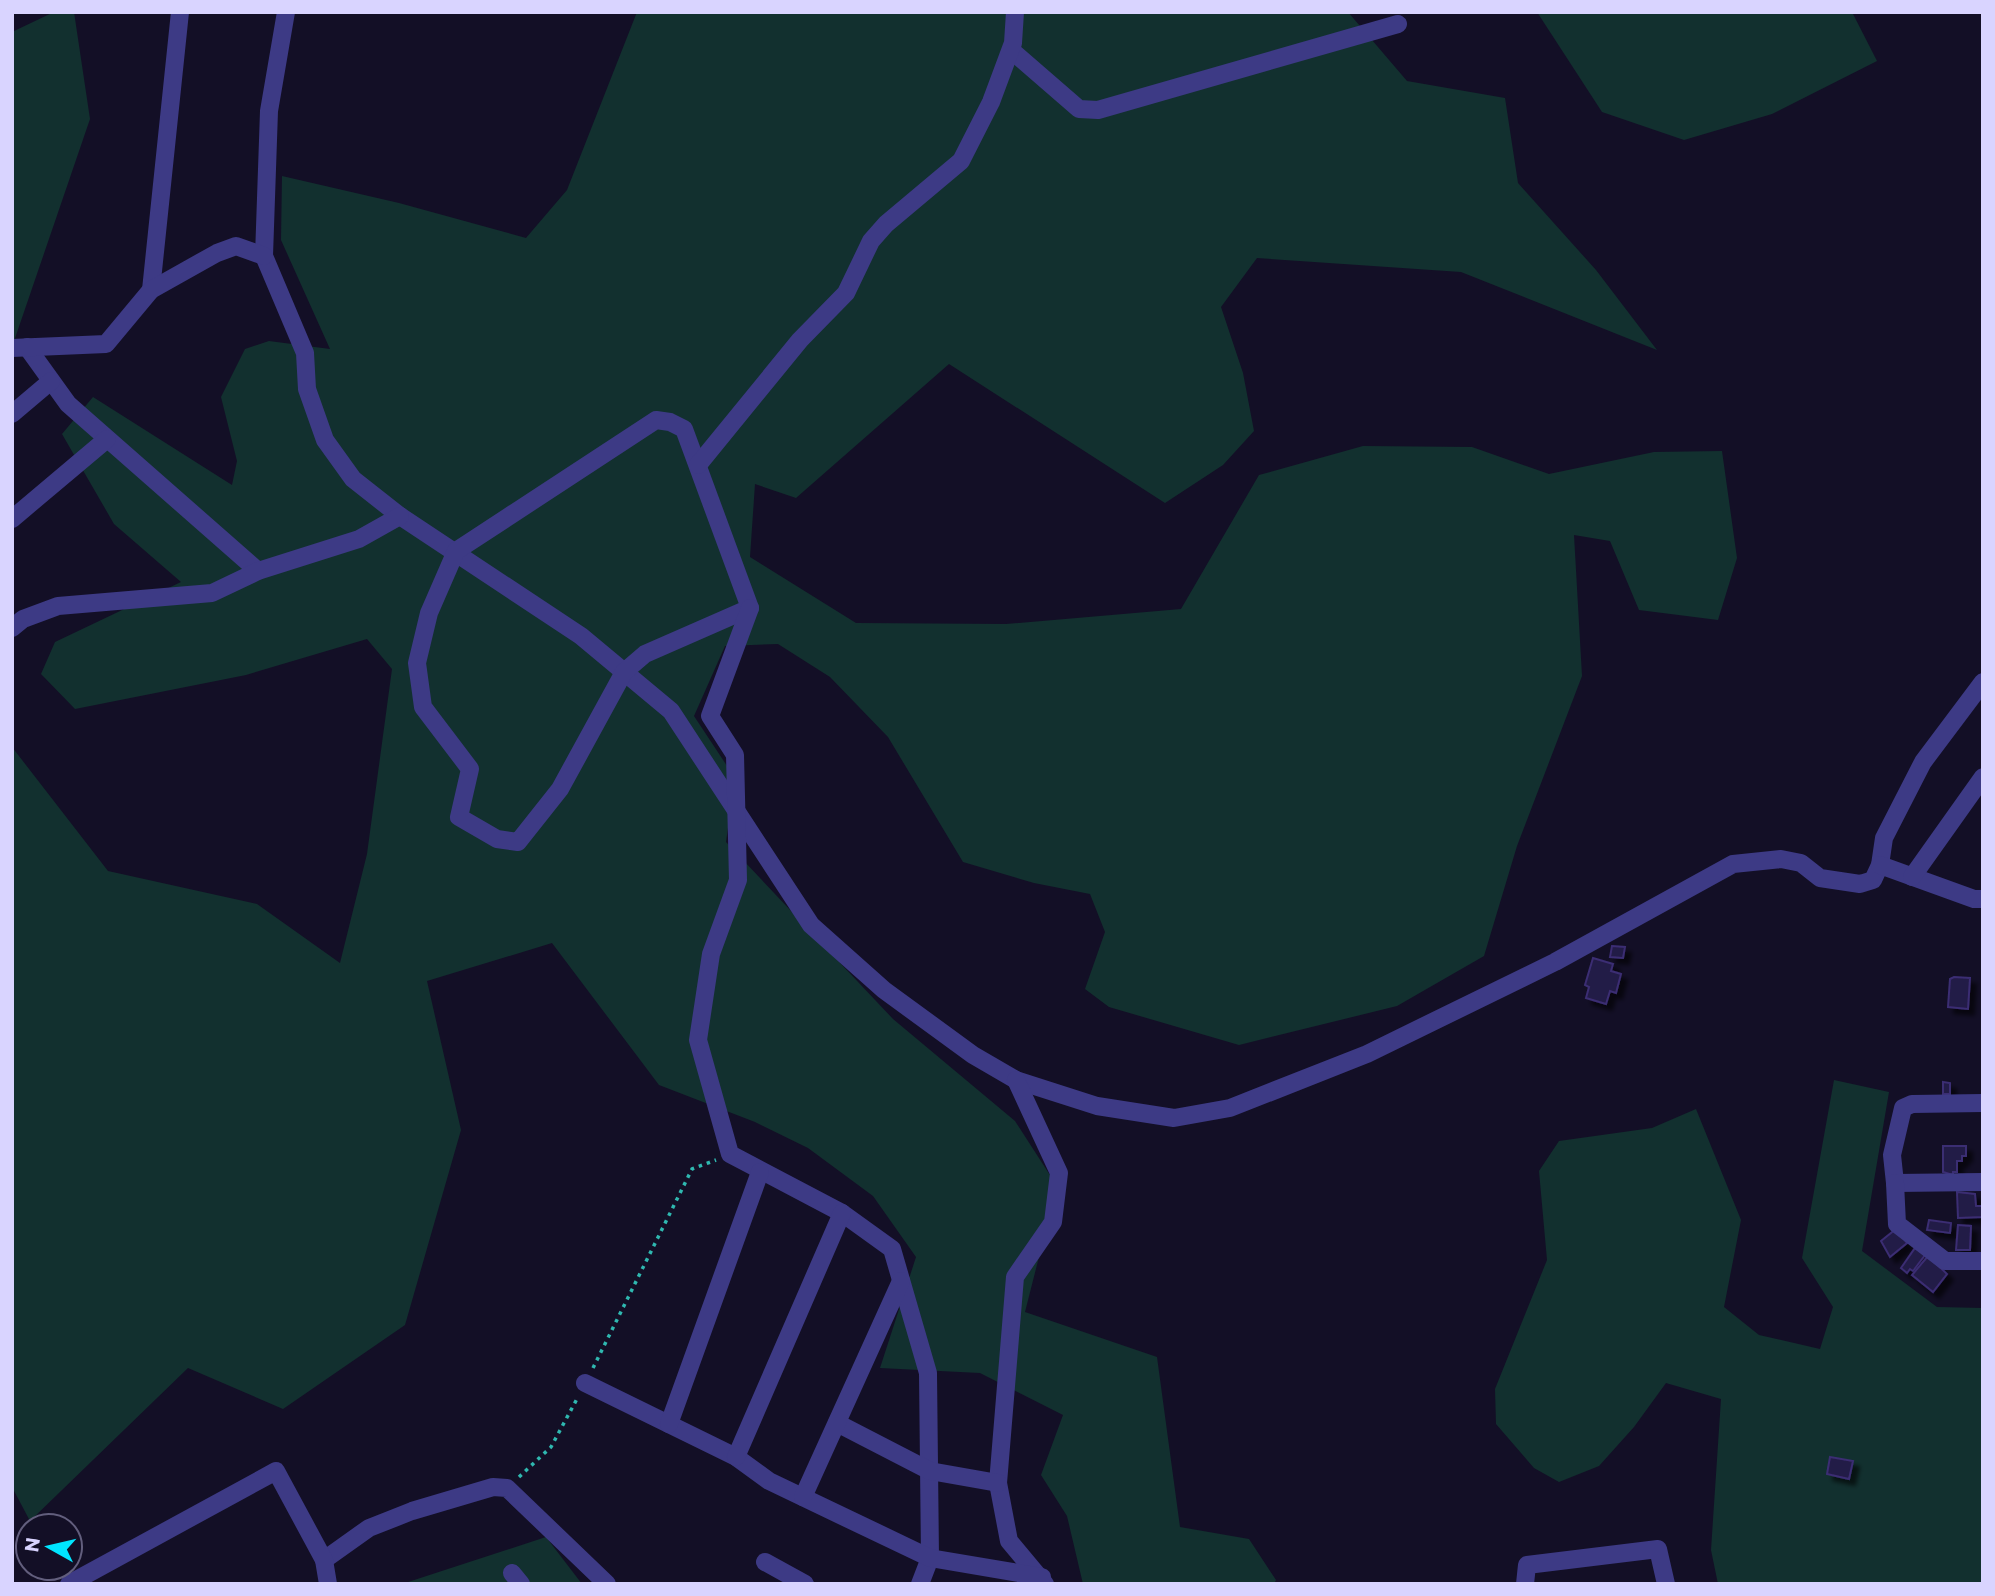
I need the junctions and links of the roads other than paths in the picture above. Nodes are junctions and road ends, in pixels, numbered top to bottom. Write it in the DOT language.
graph roads {
  1 [pos="180,12"];
  2 [pos="286,12"];
  3 [pos="1015,12"];
  4 [pos="1398,24"];
  5 [pos="1011,50"];
  6 [pos="264,256"];
  7 [pos="151,290"];
  8 [pos="20,347"];
  9 [pos="51,380"];
  10 [pos="12,414"];
  11 [pos="107,439"];
  12 [pos="698,465"];
  13 [pos="400,516"];
  14 [pos="12,519"];
  15 [pos="456,551"];
  16 [pos="258,570"];
  17 [pos="750,608"];
  18 [pos="12,628"];
  19 [pos="624,672"];
  20 [pos="1983,682"];
  21 [pos="1983,777"];
  22 [pos="735,813"];
  23 [pos="1880,865"];
  24 [pos="1912,877"];
  25 [pos="1983,899"];
  26 [pos="1016,1080"];
  27 [pos="1983,1102"];
  28 [pos="760,1172"];
  29 [pos="1983,1182"];
  30 [pos="1895,1183"];
  31 [pos="842,1213"];
  32 [pos="1983,1261"];
  33 [pos="901,1281"];
  34 [pos="585,1383"];
  35 [pos="837,1423"];
  36 [pos="669,1424"];
  37 [pos="736,1457"];
  38 [pos="930,1471"];
  39 [pos="998,1483"];
  40 [pos="803,1497"];
  41 [pos="930,1558"];
  42 [pos="324,1560"];
  43 [pos="765,1562"];
  44 [pos="1043,1580"];
  45 [pos="69,1584"];
  46 [pos="328,1584"];
  47 [pos="607,1584"];
  48 [pos="805,1584"];
  49 [pos="920,1584"];
  50 [pos="1525,1584"];
  51 [pos="1665,1584"];
  1 -- 7 [label="street"];
  2 -- 6 [label="street"];
  3 -- 5 [label="street"];
  4 -- 5 [label="street"];
  5 -- 12 [label="street"];
  6 -- 7 [label="street"];
  6 -- 13 [label="street"];
  7 -- 8 [label="street"];
  8 -- 9 [label="street"];
  9 -- 10 [label="street"];
  9 -- 11 [label="street"];
  11 -- 14 [label="street"];
  11 -- 16 [label="street"];
  12 -- 15 [label="street"];
  12 -- 17 [label="street"];
  13 -- 15 [label="street"];
  13 -- 16 [label="street"];
  15 -- 19 [label="street"];
  15 -- 19 [label="street"];
  16 -- 18 [label="street"];
  17 -- 19 [label="street"];
  17 -- 22 [label="street"];
  19 -- 22 [label="street"];
  20 -- 23 [label="street"];
  21 -- 24 [label="street"];
  22 -- 26 [label="street"];
  22 -- 28 [label="street"];
  23 -- 24 [label="street"];
  23 -- 26 [label="street"];
  24 -- 25 [label="street"];
  26 -- 39 [label="street"];
  27 -- 30 [label="street"];
  28 -- 31 [label="street"];
  28 -- 36 [label="street"];
  29 -- 30 [label="street"];
  30 -- 32 [label="street"];
  31 -- 33 [label="street"];
  31 -- 37 [label="street"];
  33 -- 35 [label="street"];
  33 -- 38 [label="street"];
  34 -- 36 [label="street"];
  35 -- 38 [label="street"];
  35 -- 40 [label="street"];
  36 -- 37 [label="street"];
  37 -- 40 [label="street"];
  38 -- 39 [label="street"];
  38 -- 41 [label="street"];
  39 -- 44 [label="street"];
  40 -- 41 [label="street"];
  41 -- 44 [label="street"];
  41 -- 49 [label="street"];
  42 -- 45 [label="street"];
  42 -- 46 [label="street"];
  42 -- 47 [label="street"];
  43 -- 48 [label="street"];
  50 -- 51 [label="street"];
}
